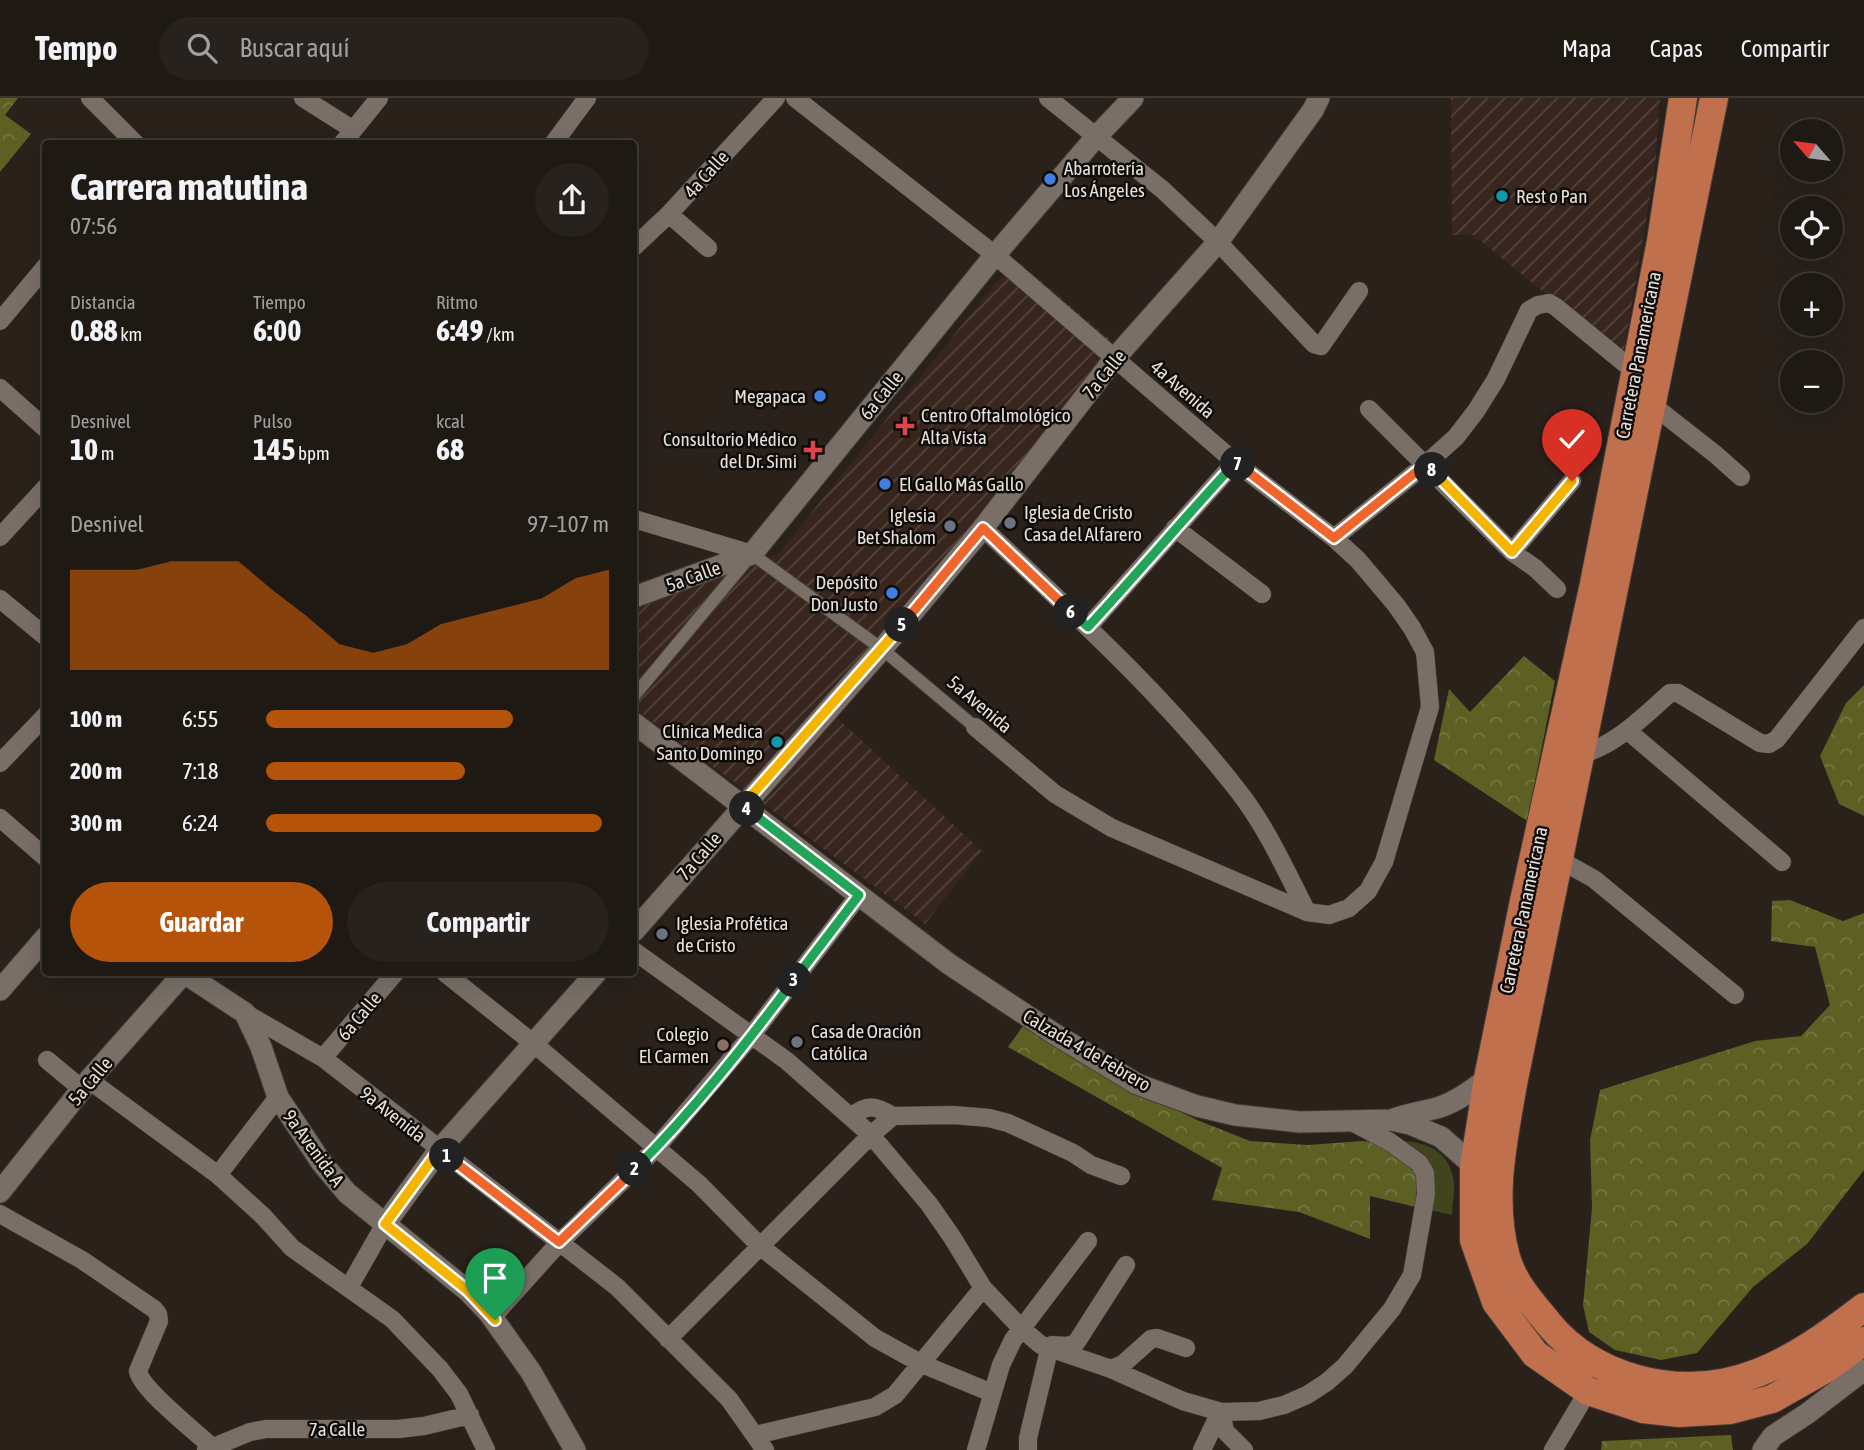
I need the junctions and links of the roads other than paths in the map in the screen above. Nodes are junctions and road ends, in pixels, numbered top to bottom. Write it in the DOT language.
graph roads {
  1 [pos="90,98"];
  2 [pos="303,98"];
  3 [pos="379,98"];
  4 [pos="587,98"];
  5 [pos="776,98"];
  6 [pos="796,98"];
  7 [pos="1048,98"];
  8 [pos="1133,98"];
  9 [pos="1319,98"];
  10 [pos="1683,98"];
  11 [pos="1714,98"];
  12 [pos="347,136"];
  13 [pos="1096,137"];
  14 [pos="132,140"];
  15 [pos="557,140"];
  16 [pos="670,214"];
  17 [pos="1218,242"];
  18 [pos="637,244"];
  19 [pos="708,248"];
  20 [pos="995,255"];
  21 [pos="42,271"];
  22 [pos="1359,291"];
  23 [pos="0,321"];
  24 [pos="1115,358"];
  25 [pos="1634,372"];
  26 [pos="0,388"];
  27 [pos="1650,403"];
  28 [pos="1369,409"];
  29 [pos="42,425"];
  30 [pos="1236,462"];
  31 [pos="1426,464"];
  32 [pos="1741,477"];
  33 [pos="1572,481"];
  34 [pos="42,491"];
  35 [pos="637,520"];
  36 [pos="1175,527"];
  37 [pos="983,528"];
  38 [pos="0,537"];
  39 [pos="1334,538"];
  40 [pos="1512,552"];
  41 [pos="751,554"];
  42 [pos="1557,589"];
  43 [pos="1262,594"];
  44 [pos="637,596"];
  45 [pos="0,599"];
  46 [pos="1088,627"];
  47 [pos="1864,628"];
  48 [pos="42,634"];
  49 [pos="881,649"];
  50 [pos="637,691"];
  51 [pos="42,719"];
  52 [pos="637,725"];
  53 [pos="975,727"];
  54 [pos="1628,731"];
  55 [pos="1580,755"];
  56 [pos="0,763"];
  57 [pos="742,806"];
  58 [pos="0,818"];
  59 [pos="42,855"];
  60 [pos="1558,862"];
  61 [pos="1782,862"];
  62 [pos="859,895"];
  63 [pos="1307,912"];
  64 [pos="637,928"];
  65 [pos="42,942"];
  66 [pos="637,953"];
  67 [pos="181,976"];
  68 [pos="189,976"];
  69 [pos="391,976"];
  70 [pos="449,976"];
  71 [pos="593,976"];
  72 [pos="0,990"];
  73 [pos="1735,995"];
  74 [pos="245,1013"];
  75 [pos="751,1036"];
  76 [pos="533,1043"];
  77 [pos="323,1058"];
  78 [pos="47,1060"];
  79 [pos="1488,1078"];
  80 [pos="85,1084"];
  81 [pos="278,1097"];
  82 [pos="893,1116"];
  83 [pos="851,1117"];
  84 [pos="1391,1120"];
  85 [pos="1352,1122"];
  86 [pos="871,1135"];
  87 [pos="656,1148"];
  88 [pos="439,1150"];
  89 [pos="1474,1166"];
  90 [pos="218,1175"];
  91 [pos="1121,1176"];
  92 [pos="2,1186"];
  93 [pos="0,1214"];
  94 [pos="385,1224"];
  95 [pos="1088,1241"];
  96 [pos="559,1242"];
  97 [pos="760,1246"];
  98 [pos="1126,1265"];
  99 [pos="349,1287"];
  100 [pos="983,1288"];
  101 [pos="1864,1307"];
  102 [pos="496,1313"];
  103 [pos="1022,1329"];
  104 [pos="668,1339"];
  105 [pos="1864,1341"];
  106 [pos="1045,1348"];
  107 [pos="1186,1348"];
  108 [pos="922,1364"];
  109 [pos="1111,1369"];
  110 [pos="1864,1370"];
  111 [pos="1588,1391"];
  112 [pos="992,1393"];
  113 [pos="1221,1412"];
  114 [pos="470,1415"];
  115 [pos="761,1442"];
  116 [pos="211,1449"];
  117 [pos="486,1450"];
  118 [pos="575,1450"];
  119 [pos="976,1450"];
  120 [pos="1028,1450"];
  121 [pos="1202,1450"];
  122 [pos="1244,1450"];
  123 [pos="1553,1450"];
  124 [pos="1763,1450"];
  1 -- 14 [label="street"];
  2 -- 12 [label="street"];
  3 -- 12 [label="street"];
  4 -- 15 [label="street"];
  5 -- 16 [label="street, 4a Calle"];
  6 -- 20 [label="street, 4a Avenida"];
  7 -- 13 [label="street"];
  8 -- 13 [label="street, 6a Calle"];
  9 -- 17 [label="street, 7a Calle"];
  10 -- 25 [label="highway, Carretera Panamericana"];
  11 -- 27 [label="highway, Carretera Panamericana"];
  13 -- 17 [label="street"];
  13 -- 20 [label="street, 6a Calle"];
  16 -- 18 [label="street, 4a Calle"];
  16 -- 19 [label="street"];
  17 -- 22 [label="street"];
  17 -- 24 [label="street, 7a Calle"];
  20 -- 24 [label="street, 4a Avenida"];
  20 -- 41 [label="street, 6a Calle"];
  21 -- 23 [label="street"];
  24 -- 30 [label="street, 4a Avenida"];
  24 -- 37 [label="street, 7a Calle"];
  25 -- 31 [label="street"];
  25 -- 79 [label="highway, Carretera Panamericana"];
  26 -- 29 [label="street"];
  27 -- 32 [label="street"];
  27 -- 55 [label="highway, Carretera Panamericana"];
  28 -- 31 [label="street"];
  30 -- 36 [label="street"];
  30 -- 39 [label="street, 4a Avenida"];
  31 -- 39 [label="street"];
  31 -- 40 [label="street"];
  33 -- 40 [label="street"];
  34 -- 38 [label="street"];
  35 -- 41 [label="street, 5a Avenida"];
  36 -- 43 [label="street"];
  36 -- 46 [label="street"];
  37 -- 46 [label="street"];
  37 -- 49 [label="street, 7a Calle"];
  39 -- 63 [label="street, 4a Avenida"];
  40 -- 42 [label="street"];
  41 -- 44 [label="street, 5a Calle"];
  41 -- 49 [label="street, 5a Avenida"];
  41 -- 50 [label="street, 6a Calle"];
  45 -- 48 [label="street"];
  46 -- 63 [label="street"];
  47 -- 54 [label="street"];
  49 -- 53 [label="street, 5a Avenida"];
  49 -- 57 [label="street, 7a Calle"];
  51 -- 56 [label="street"];
  52 -- 57 [label="street, Calzada 4 de Febrero"];
  53 -- 63 [label="street, 5a Avenida"];
  54 -- 55 [label="street"];
  54 -- 61 [label="street"];
  55 -- 60 [label="highway, Carretera Panamericana"];
  57 -- 62 [label="street, Calzada 4 de Febrero"];
  57 -- 64 [label="street, 7a Calle"];
  58 -- 59 [label="street"];
  60 -- 73 [label="street"];
  60 -- 101 [label="highway, Carretera Panamericana"];
  62 -- 75 [label="street"];
  62 -- 85 [label="street, Calzada 4 de Febrero"];
  65 -- 72 [label="street"];
  66 -- 75 [label="street"];
  67 -- 80 [label="street, 5a Calle"];
  68 -- 74 [label="street, 9a Avenida"];
  69 -- 77 [label="street, 6a Calle"];
  70 -- 76 [label="street"];
  71 -- 76 [label="street"];
  74 -- 77 [label="street, 9a Avenida"];
  74 -- 81 [label="street, 9a Avenida A"];
  75 -- 83 [label="street"];
  75 -- 87 [label="street"];
  76 -- 87 [label="street"];
  76 -- 88 [label="street"];
  77 -- 88 [label="street, 9a Avenida"];
  78 -- 80 [label="street"];
  79 -- 84 [label="street, Calzada 4 de Febrero"];
  79 -- 89 [label="highway, Carretera Panamericana"];
  80 -- 90 [label="street"];
  80 -- 92 [label="street, 5a Calle"];
  81 -- 90 [label="street"];
  81 -- 94 [label="street, 9a Avenida A"];
  82 -- 83 [label="street"];
  82 -- 86 [label="street"];
  82 -- 91 [label="street"];
  83 -- 86 [label="street"];
  84 -- 85 [label="street, Calzada 4 de Febrero"];
  84 -- 89 [label="street, Calzada 4 de Febrero"];
  85 -- 113 [label="street"];
  86 -- 97 [label="street"];
  86 -- 100 [label="street"];
  87 -- 96 [label="street"];
  87 -- 97 [label="street"];
  88 -- 94 [label="street"];
  88 -- 96 [label="street, 9a Avenida"];
  89 -- 111 [label="highway, Carretera Panamericana"];
  90 -- 99 [label="street"];
  93 -- 116 [label="street"];
  94 -- 99 [label="street"];
  94 -- 118 [label="street, 9a Avenida A"];
  95 -- 103 [label="street"];
  96 -- 102 [label="street"];
  96 -- 104 [label="street, 9a Avenida"];
  97 -- 104 [label="street"];
  97 -- 108 [label="street"];
  98 -- 106 [label="street"];
  99 -- 114 [label="street"];
  100 -- 103 [label="street"];
  100 -- 108 [label="street"];
  103 -- 106 [label="street"];
  103 -- 112 [label="street"];
  104 -- 115 [label="street, 9a Avenida"];
  105 -- 111 [label="highway, Carretera Panamericana"];
  106 -- 109 [label="street"];
  106 -- 120 [label="street"];
  107 -- 109 [label="street"];
  108 -- 112 [label="street"];
  108 -- 115 [label="street"];
  109 -- 113 [label="street"];
  110 -- 124 [label="street"];
  111 -- 123 [label="street"];
  112 -- 119 [label="street"];
  113 -- 121 [label="street"];
  113 -- 122 [label="street"];
  114 -- 116 [label="street, 7a Calle"];
  114 -- 117 [label="street"];
}
